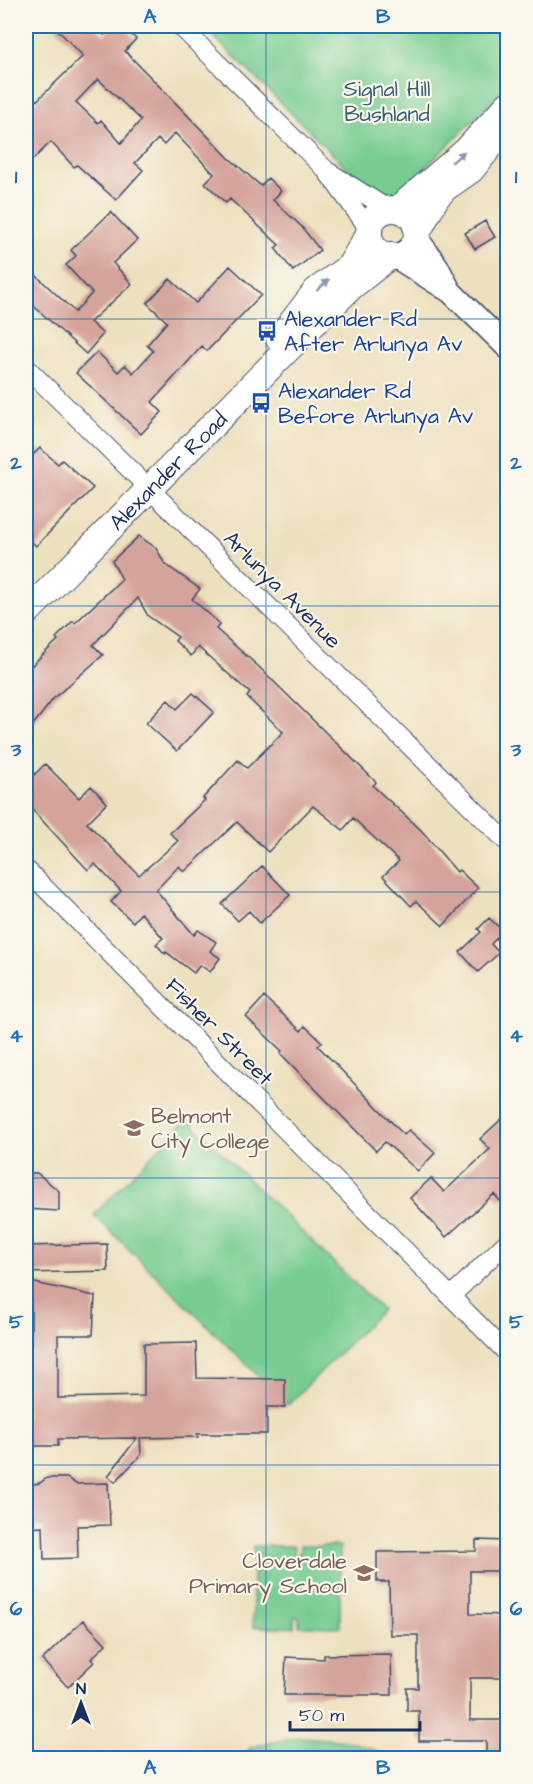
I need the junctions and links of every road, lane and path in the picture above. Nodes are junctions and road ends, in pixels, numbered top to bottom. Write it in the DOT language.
graph roads {
  1 [pos="180,26"];
  2 [pos="507,105"];
  3 [pos="507,126"];
  4 [pos="325,170"];
  5 [pos="393,209"];
  6 [pos="369,231"];
  7 [pos="416,235"];
  8 [pos="392,256"];
  9 [pos="451,292"];
  10 [pos="507,348"];
  11 [pos="26,367"];
  12 [pos="144,485"];
  13 [pos="26,593"];
  14 [pos="26,613"];
  15 [pos="507,843"];
  16 [pos="26,868"];
  17 [pos="507,1241"];
  18 [pos="450,1297"];
  19 [pos="507,1354"];
  1 -- 4 [label="street"];
  5 -- 2 [label="main road, one-way"];
  3 -- 7 [label="main road"];
  4 -- 5 [label="street"];
  4 -- 6 [label="street"];
  5 -- 6 [label="main road"];
  5 -- 7 [label="main road"];
  6 -- 8 [label="main road"];
  12 -- 6 [label="main road, Alexander Road, one-way"];
  7 -- 8 [label="main road"];
  7 -- 9 [label="street"];
  8 -- 9 [label="street"];
  8 -- 12 [label="main road, Alexander Road"];
  9 -- 10 [label="street"];
  11 -- 12 [label="street, Arlunya Avenue"];
  12 -- 13 [label="main road, Alexander Road"];
  12 -- 14 [label="main road, Alexander Road"];
  12 -- 15 [label="street, Arlunya Avenue"];
  16 -- 18 [label="street, Fisher Street"];
  17 -- 18 [label="street"];
  18 -- 19 [label="street, Fisher Street"];
}
